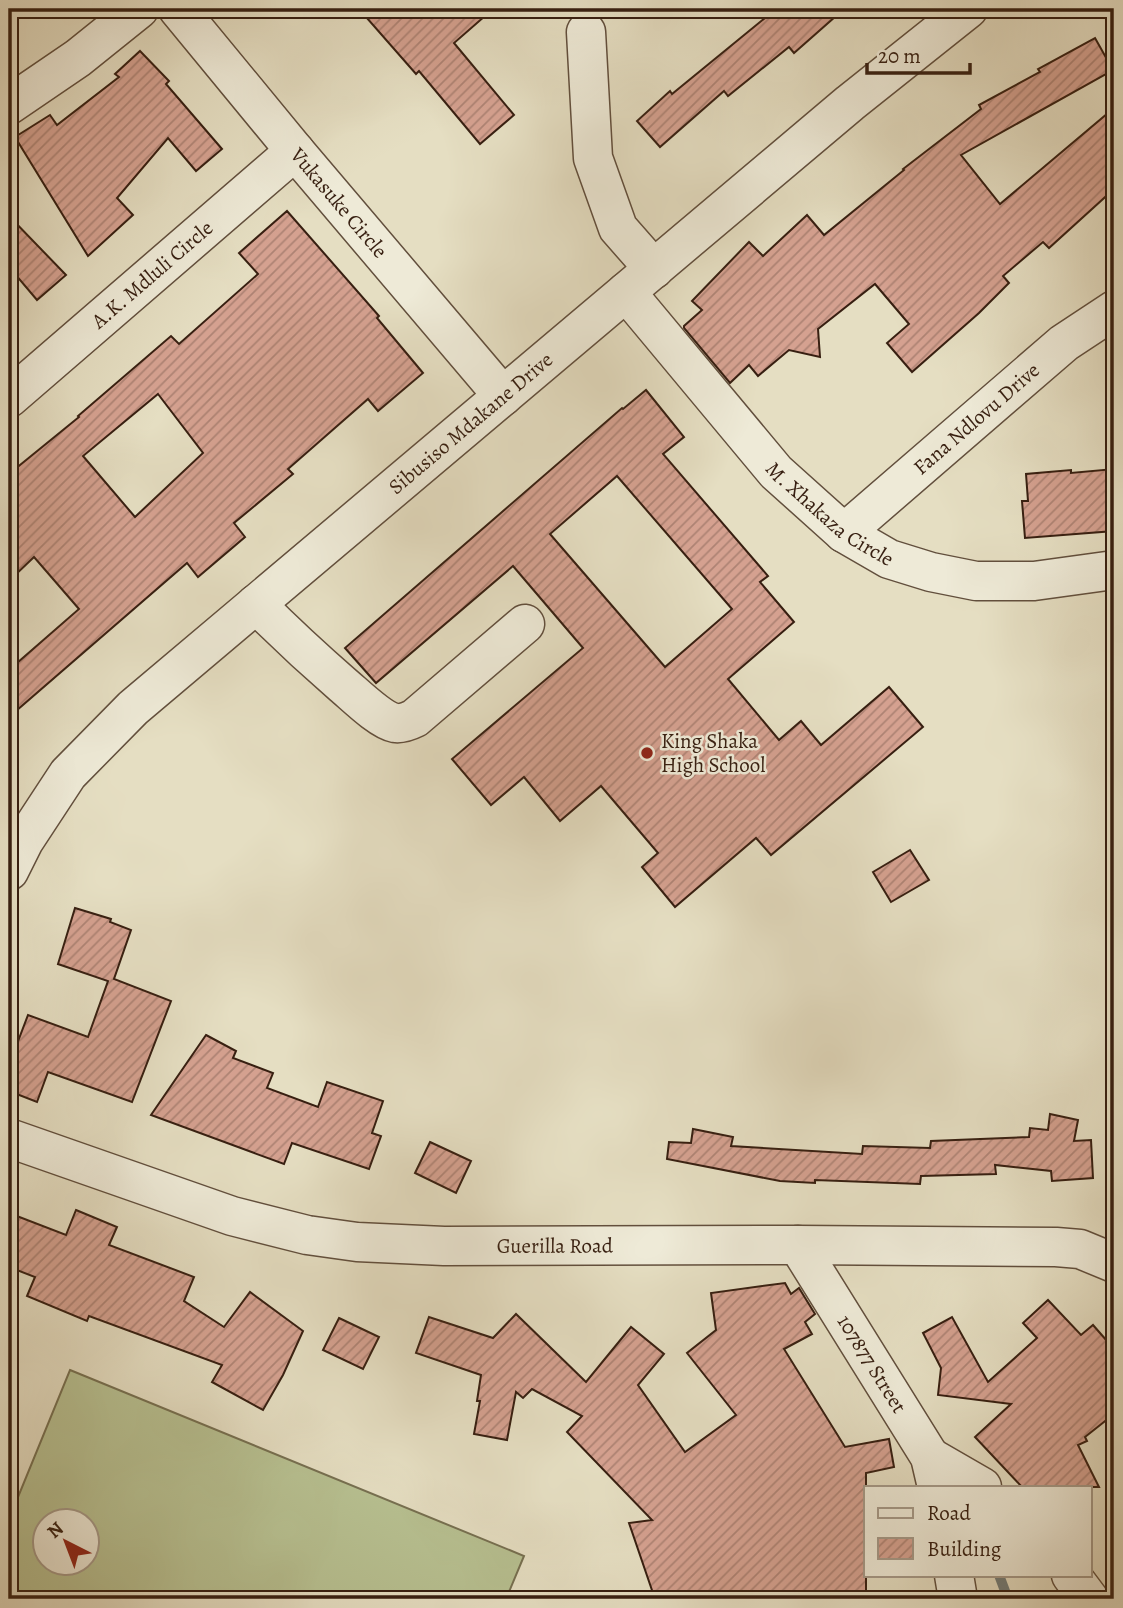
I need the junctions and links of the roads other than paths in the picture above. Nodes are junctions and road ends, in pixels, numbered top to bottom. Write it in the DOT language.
graph roads {
  1 [pos="139,9"];
  2 [pos="178,9"];
  3 [pos="968,9"];
  4 [pos="586,32"];
  5 [pos="9,105"];
  6 [pos="295,151"];
  7 [pos="640,281"];
  8 [pos="1114,310"];
  9 [pos="503,396"];
  10 [pos="9,398"];
  11 [pos="844,533"];
  12 [pos="1114,570"];
  13 [pos="256,604"];
  14 [pos="525,624"];
  15 [pos="9,871"];
  16 [pos="9,1138"];
  17 [pos="798,1245"];
  18 [pos="1114,1263"];
  19 [pos="933,1472"];
  20 [pos="979,1486"];
  21 [pos="954,1576"];
  22 [pos="1072,1576"];
  23 [pos="958,1599"];
  24 [pos="1089,1599"];
  1 -- 5 [label="street"];
  2 -- 6 [label="street, Vukasuke Circle"];
  3 -- 7 [label="street, Sibusiso Mdakane Drive"];
  4 -- 7 [label="street, M. Xhakaza Circle"];
  6 -- 9 [label="street, Vukasuke Circle"];
  6 -- 10 [label="street, A.K. Mdluli Circle"];
  7 -- 9 [label="street, Sibusiso Mdakane Drive"];
  7 -- 11 [label="street, M. Xhakaza Circle"];
  8 -- 11 [label="street, Fana Ndlovu Drive"];
  9 -- 13 [label="street, Sibusiso Mdakane Drive"];
  11 -- 12 [label="street, M. Xhakaza Circle"];
  13 -- 14 [label="street"];
  13 -- 15 [label="street, Sibusiso Mdakane Drive"];
  16 -- 17 [label="street, Guerilla Road"];
  17 -- 18 [label="street, Guerilla Road"];
  17 -- 19 [label="street, 107877 Street"];
  19 -- 20 [label="street"];
  21 -- 23 [label="street"];
  22 -- 24 [label="street"];
}
